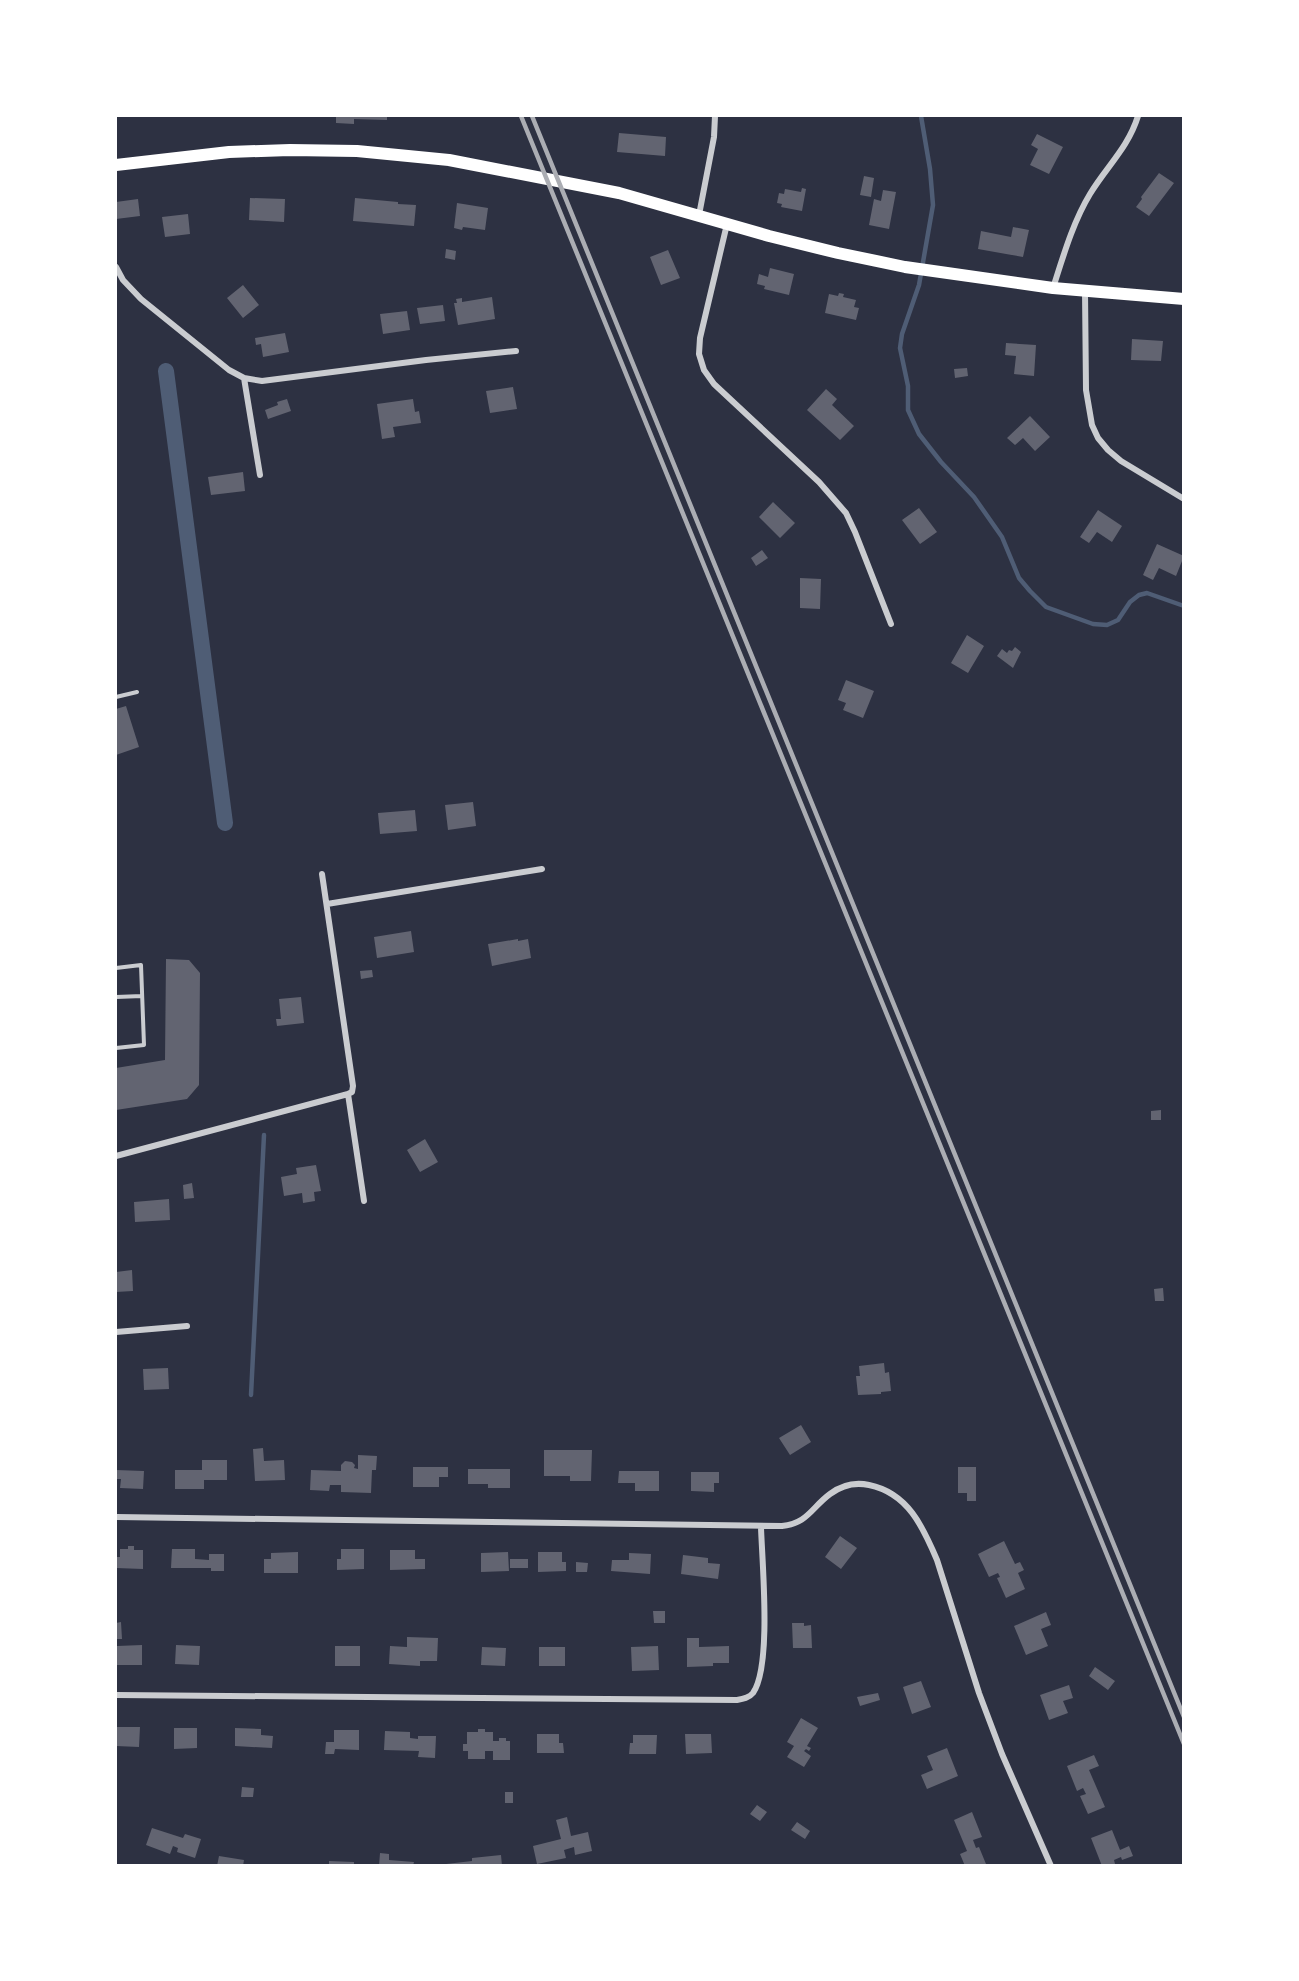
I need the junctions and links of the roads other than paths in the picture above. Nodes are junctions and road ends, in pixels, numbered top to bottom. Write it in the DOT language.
graph roads {
  1 [pos="715,116"];
  2 [pos="1138,116"];
  3 [pos="116,165"];
  4 [pos="699,215"];
  5 [pos="727,223"];
  6 [pos="116,267"];
  7 [pos="1053,288"];
  8 [pos="1085,291"];
  9 [pos="1184,298"];
  10 [pos="516,351"];
  11 [pos="244,378"];
  12 [pos="260,475"];
  13 [pos="1184,499"];
  14 [pos="891,624"];
  15 [pos="137,692"];
  16 [pos="116,697"];
  17 [pos="542,869"];
  18 [pos="322,874"];
  19 [pos="327,904"];
  20 [pos="116,968"];
  21 [pos="142,996"];
  22 [pos="116,997"];
  23 [pos="116,1048"];
  24 [pos="348,1094"];
  25 [pos="116,1156"];
  26 [pos="364,1201"];
  27 [pos="187,1326"];
  28 [pos="116,1332"];
  29 [pos="116,1517"];
  30 [pos="761,1527"];
  31 [pos="116,1695"];
  32 [pos="1051,1866"];
  1 -- 4 [label="street"];
  2 -- 7 [label="street"];
  3 -- 4 [label="main road"];
  4 -- 5 [label="main road"];
  5 -- 7 [label="main road"];
  5 -- 14 [label="street"];
  6 -- 11 [label="street"];
  7 -- 8 [label="main road"];
  8 -- 9 [label="main road"];
  8 -- 13 [label="street"];
  10 -- 11 [label="street"];
  11 -- 12 [label="street"];
  15 -- 16 [label="lane"];
  17 -- 19 [label="street"];
  18 -- 19 [label="street"];
  19 -- 24 [label="street"];
  20 -- 21 [label="lane"];
  21 -- 22 [label="lane"];
  21 -- 23 [label="lane"];
  24 -- 25 [label="street"];
  24 -- 26 [label="street"];
  27 -- 28 [label="street"];
  29 -- 30 [label="street"];
  30 -- 31 [label="street"];
  30 -- 32 [label="street"];
}
